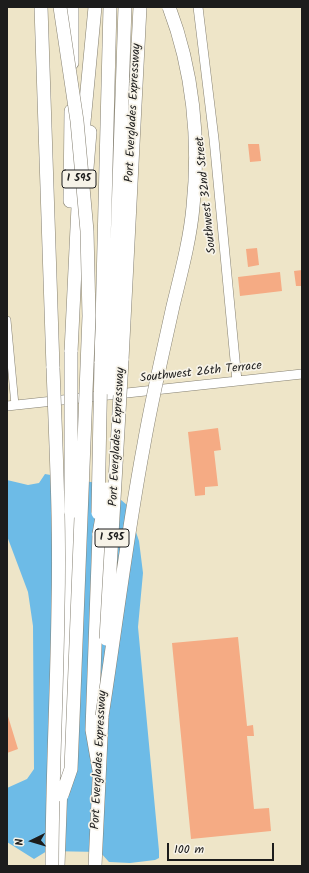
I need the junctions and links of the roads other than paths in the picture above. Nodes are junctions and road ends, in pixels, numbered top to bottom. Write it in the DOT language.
graph roads {
  1 [pos="41,7"];
  2 [pos="60,7"];
  3 [pos="72,7"];
  4 [pos="95,7"];
  5 [pos="105,7"];
  6 [pos="110,7"];
  7 [pos="125,7"];
  8 [pos="140,7"];
  9 [pos="169,7"];
  10 [pos="198,7"];
  11 [pos="74,284"];
  12 [pos="7,320"];
  13 [pos="71,352"];
  14 [pos="112,362"];
  15 [pos="302,374"];
  16 [pos="237,381"];
  17 [pos="11,406"];
  18 [pos="102,716"];
  19 [pos="99,770"];
  20 [pos="62,795"];
  21 [pos="52,866"];
  22 [pos="58,866"];
  23 [pos="95,866"];
  1 -- 21 [label="highway, bridge"];
  2 -- 20 [label="highway, bridge"];
  3 -- 13 [label="highway"];
  4 -- 11 [label="highway, I 595"];
  5 -- 11 [label="highway"];
  6 -- 14 [label="highway"];
  7 -- 14 [label="highway"];
  8 -- 14 [label="highway, Port Everglades Expressway / I 595"];
  9 -- 18 [label="highway, bridge"];
  10 -- 16 [label="street, Southwest 32nd Street"];
  11 -- 13 [label="highway, I 595"];
  12 -- 17 [label="street"];
  13 -- 20 [label="highway, I 595, bridge"];
  14 -- 18 [label="highway, Port Everglades Expressway / I 595, bridge"];
  14 -- 19 [label="highway, bridge"];
  15 -- 16 [label="street, Southwest 26th Terrace"];
  16 -- 17 [label="street, Southwest 26th Terrace"];
  18 -- 19 [label="highway, Port Everglades Expressway / I 595"];
  19 -- 23 [label="highway, Port Everglades Expressway / I 595"];
  20 -- 22 [label="highway, I 595"];
}
